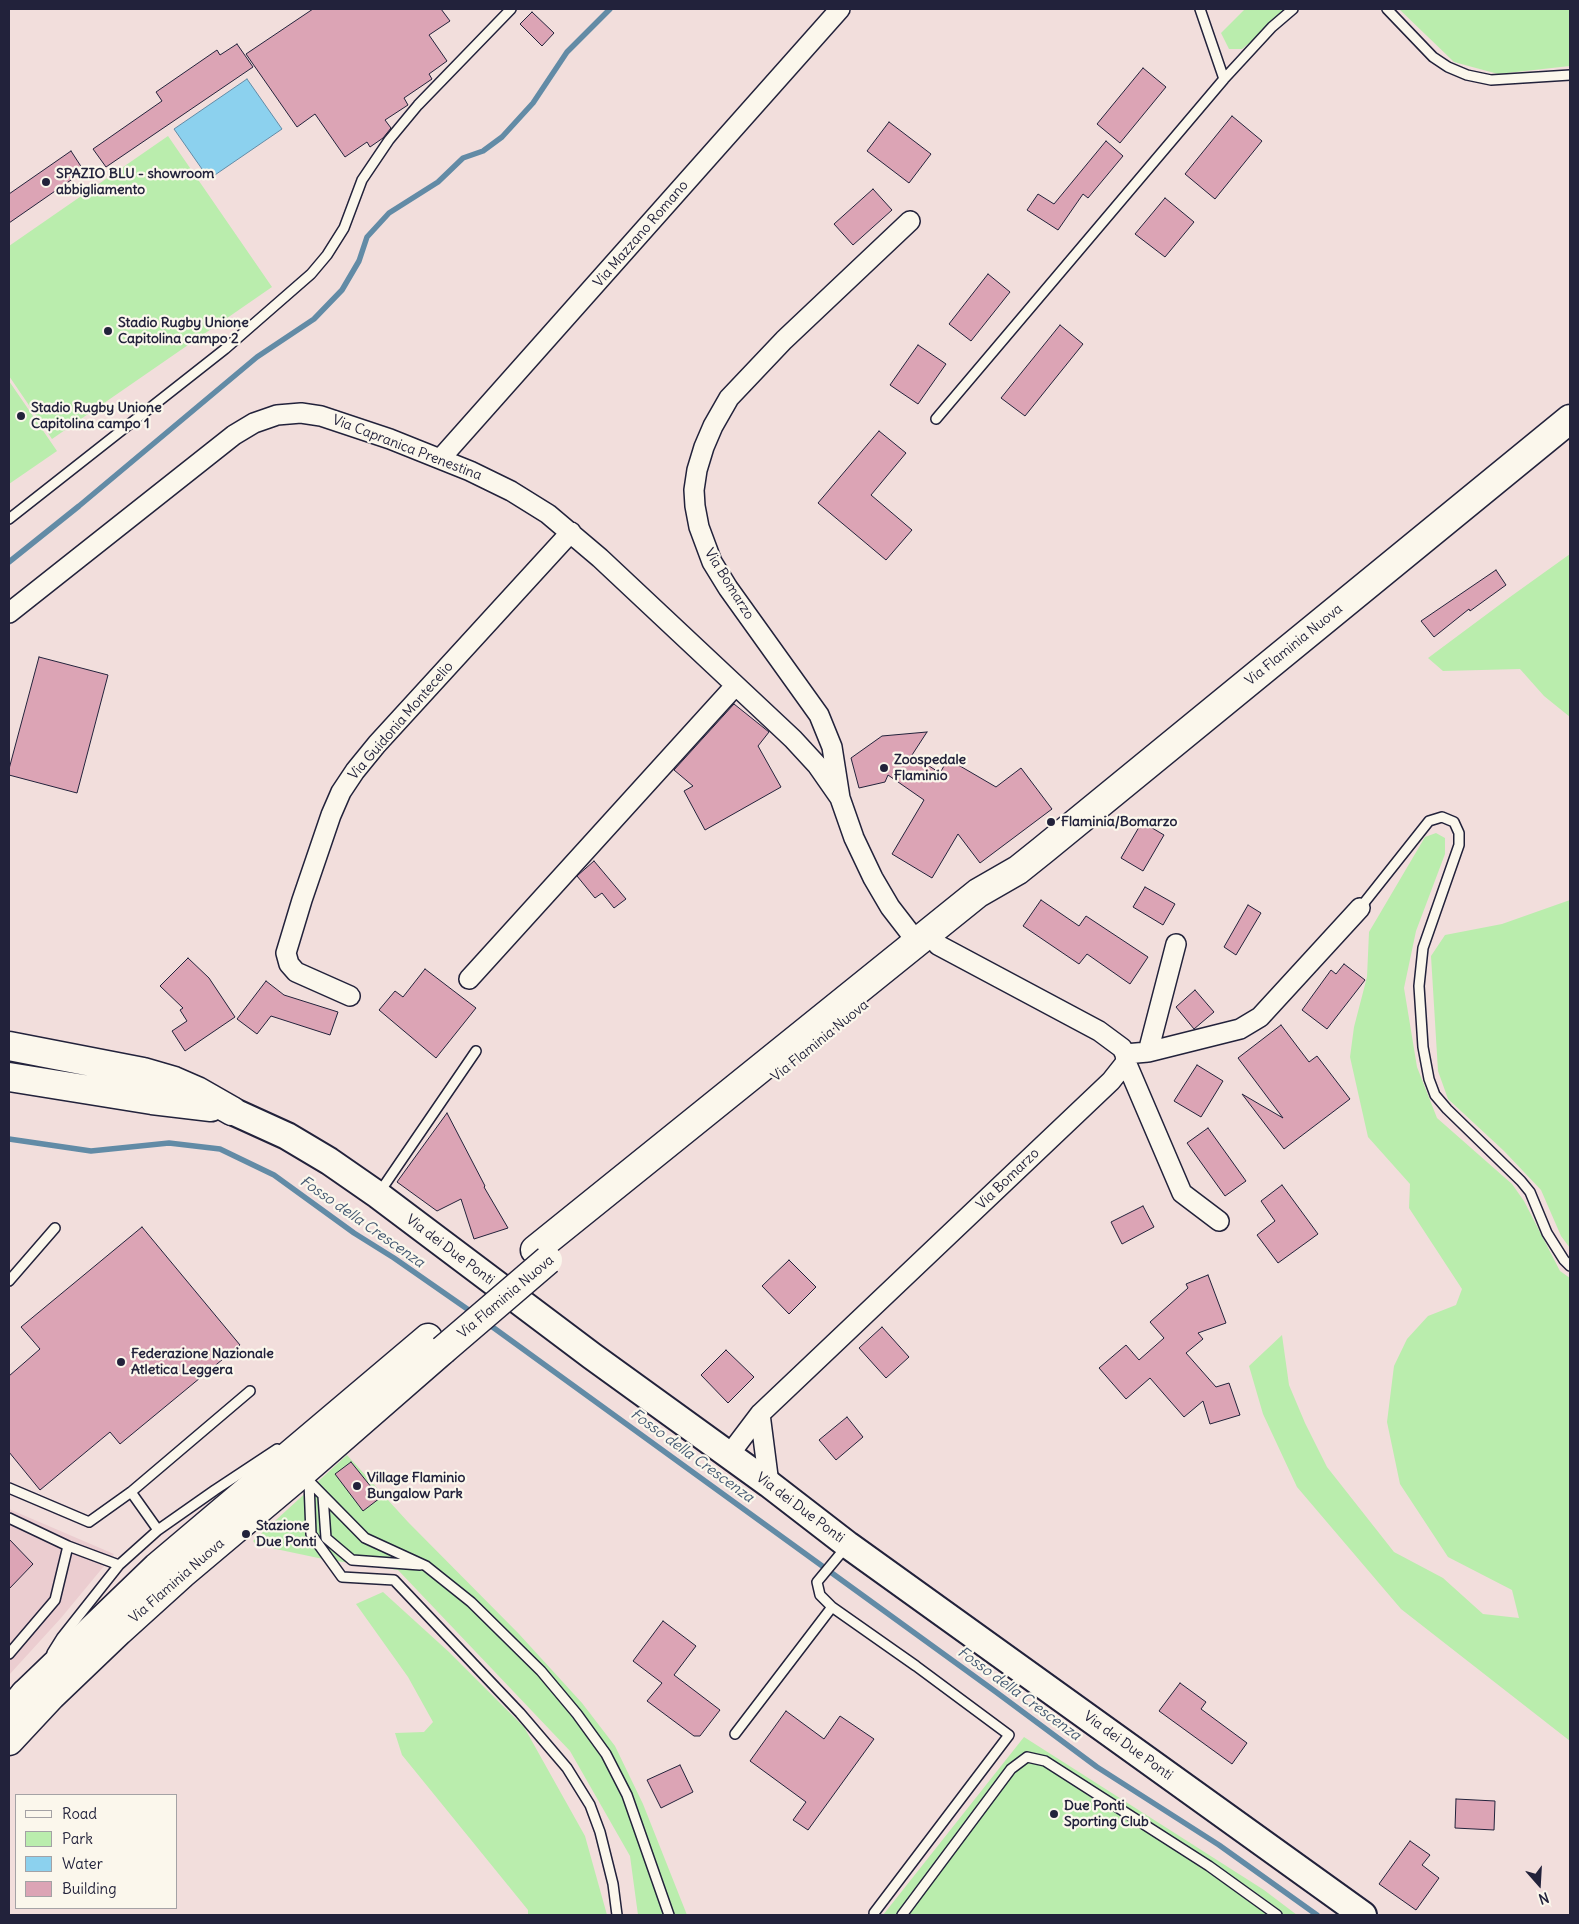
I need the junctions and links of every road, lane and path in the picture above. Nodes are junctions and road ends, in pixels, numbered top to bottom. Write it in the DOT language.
graph roads {
  1 [pos="512,9"];
  2 [pos="840,9"];
  3 [pos="1200,9"];
  4 [pos="1293,9"];
  5 [pos="1387,9"];
  6 [pos="1570,75"];
  7 [pos="1224,79"];
  8 [pos="910,221"];
  9 [pos="936,419"];
  10 [pos="1570,420"];
  11 [pos="441,458"];
  12 [pos="9,519"];
  13 [pos="571,532"];
  14 [pos="9,613"];
  15 [pos="735,686"];
  16 [pos="840,798"];
  17 [pos="1360,908"];
  18 [pos="928,944"];
  19 [pos="1176,944"];
  20 [pos="469,979"];
  21 [pos="350,996"];
  22 [pos="9,1046"];
  23 [pos="476,1051"];
  24 [pos="1148,1052"];
  25 [pos="1125,1058"];
  26 [pos="9,1077"];
  27 [pos="9,1095"];
  28 [pos="152,1100"];
  29 [pos="232,1111"];
  30 [pos="378,1196"];
  31 [pos="1219,1220"];
  32 [pos="55,1228"];
  33 [pos="1570,1266"];
  34 [pos="9,1281"];
  35 [pos="436,1344"];
  36 [pos="250,1391"];
  37 [pos="342,1410"];
  38 [pos="760,1414"];
  39 [pos="291,1441"];
  40 [pos="282,1446"];
  41 [pos="729,1456"];
  42 [pos="306,1478"];
  43 [pos="769,1484"];
  44 [pos="9,1488"];
  45 [pos="131,1492"];
  46 [pos="323,1496"];
  47 [pos="9,1518"];
  48 [pos="158,1530"];
  49 [pos="68,1546"];
  50 [pos="842,1552"];
  51 [pos="119,1565"];
  52 [pos="426,1566"];
  53 [pos="832,1607"];
  54 [pos="9,1654"];
  55 [pos="17,1703"];
  56 [pos="735,1734"];
  57 [pos="9,1741"];
  58 [pos="874,1914"];
  59 [pos="617,1915"];
  60 [pos="669,1915"];
  61 [pos="902,1915"];
  62 [pos="1277,1915"];
  63 [pos="1363,1915"];
  1 -- 12 [label="lane"];
  2 -- 11 [label="street, Via Mazzano Romano"];
  3 -- 7 [label="lane"];
  4 -- 7 [label="lane"];
  5 -- 6 [label="lane"];
  7 -- 9 [label="lane"];
  8 -- 16 [label="street, Via Bomarzo"];
  10 -- 18 [label="main road, Via Flaminia Nuova"];
  11 -- 13 [label="street, Via Capranica Prenestina"];
  11 -- 14 [label="street, Via Capranica Prenestina"];
  13 -- 15 [label="street, Via Capranica Prenestina"];
  13 -- 21 [label="street, Via Guidonia Montecelio"];
  15 -- 16 [label="street, Via Bomarzo"];
  15 -- 20 [label="street"];
  16 -- 18 [label="street, Via Bomarzo"];
  17 -- 24 [label="street"];
  17 -- 33 [label="lane"];
  18 -- 25 [label="street, Via Bomarzo"];
  18 -- 35 [label="main road, Via Flaminia Nuova, bridge"];
  19 -- 24 [label="street"];
  22 -- 29 [label="main road"];
  23 -- 30 [label="lane"];
  24 -- 25 [label="street"];
  25 -- 31 [label="street"];
  25 -- 38 [label="street, Via Bomarzo"];
  26 -- 28 [label="main road"];
  27 -- 28 [label="main road"];
  28 -- 29 [label="main road"];
  29 -- 30 [label="street, Via dei Due Ponti"];
  30 -- 41 [label="street, Via dei Due Ponti"];
  32 -- 34 [label="lane"];
  35 -- 37 [label="main road, Via Flaminia Nuova"];
  35 -- 42 [label="main road, Via Flaminia Nuova"];
  36 -- 45 [label="lane"];
  37 -- 39 [label="lane"];
  37 -- 55 [label="main road, Via Flaminia Nuova"];
  38 -- 41 [label="street, Via Bomarzo"];
  38 -- 43 [label="street"];
  40 -- 48 [label="lane"];
  41 -- 43 [label="street, Via dei Due Ponti"];
  42 -- 46 [label="lane"];
  42 -- 57 [label="main road, Via Flaminia Nuova"];
  42 -- 59 [label="lane"];
  43 -- 50 [label="street, Via dei Due Ponti"];
  44 -- 45 [label="lane"];
  45 -- 48 [label="lane"];
  46 -- 52 [label="lane"];
  46 -- 52 [label="lane"];
  47 -- 49 [label="lane"];
  48 -- 51 [label="lane"];
  49 -- 51 [label="lane"];
  49 -- 54 [label="lane"];
  50 -- 53 [label="lane"];
  50 -- 63 [label="street, Via dei Due Ponti"];
  51 -- 55 [label="lane"];
  52 -- 60 [label="lane"];
  53 -- 56 [label="lane"];
  53 -- 58 [label="lane"];
  61 -- 62 [label="lane"];
}
